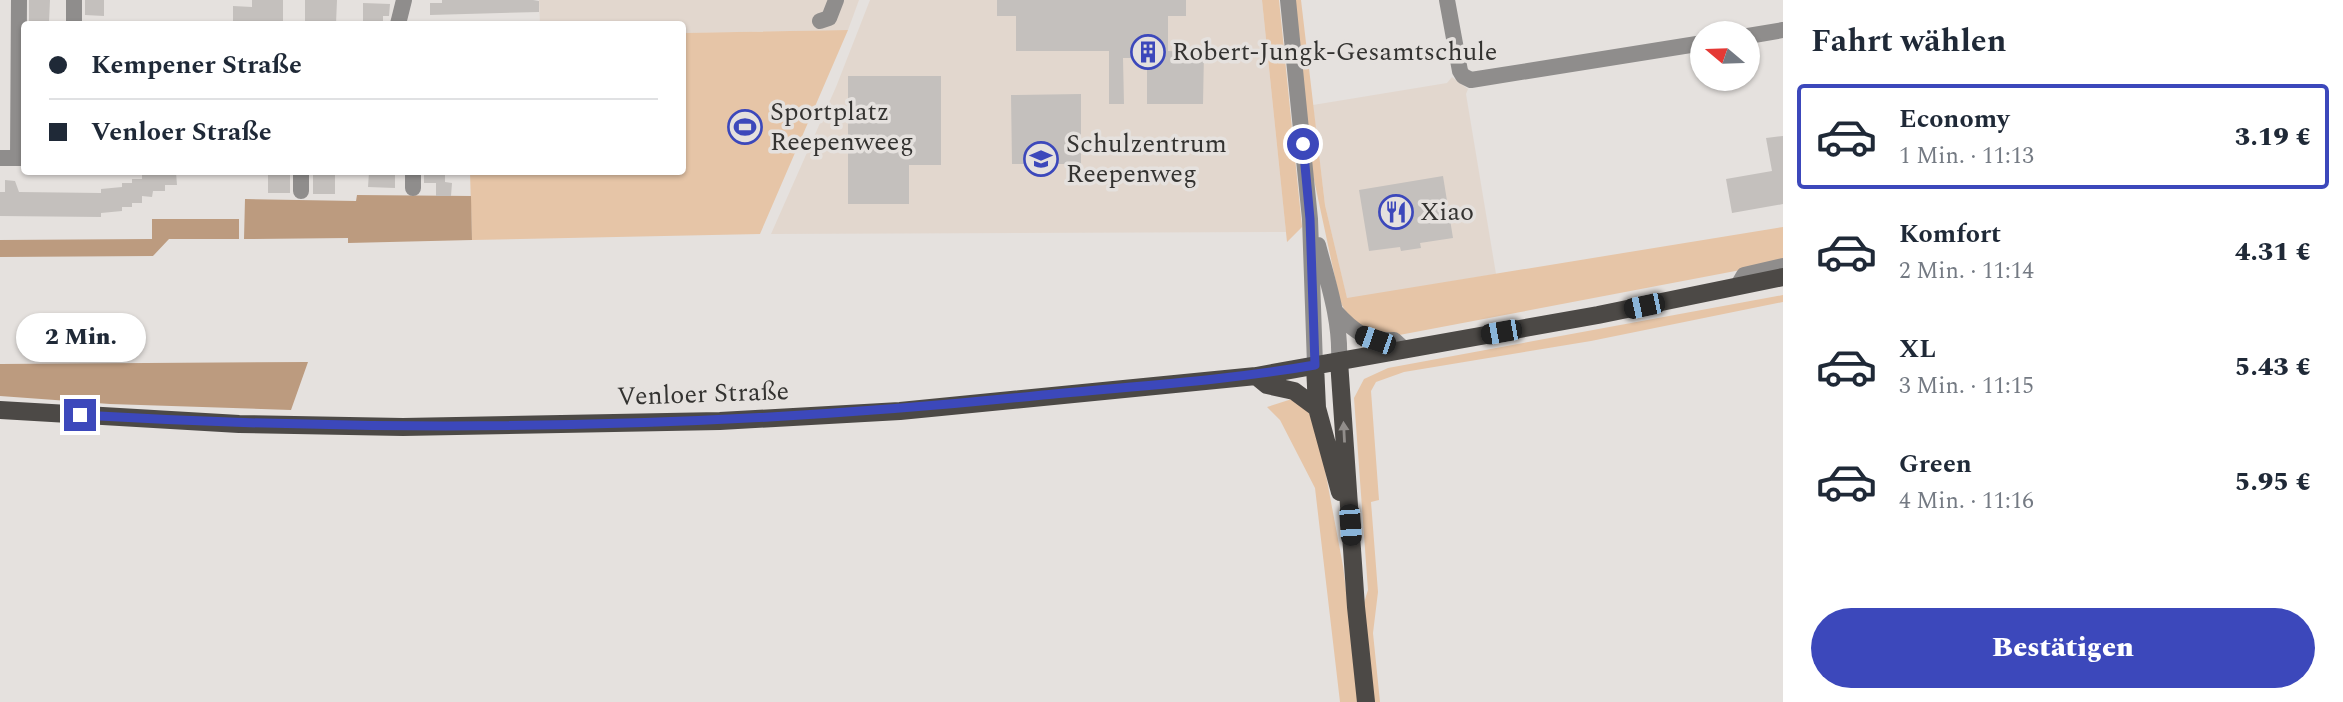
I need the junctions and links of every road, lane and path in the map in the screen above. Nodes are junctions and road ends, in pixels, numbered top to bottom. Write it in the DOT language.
graph roads {
  1 [pos="19,0"];
  2 [pos="74,0"];
  3 [pos="404,0"];
  4 [pos="836,0"];
  5 [pos="1287,0"];
  6 [pos="1447,0"];
  7 [pos="74,21"];
  8 [pos="399,21"];
  9 [pos="820,21"];
  10 [pos="1783,30"];
  11 [pos="1760,34"];
  12 [pos="1690,45"];
  13 [pos="0,158"];
  14 [pos="21,158"];
  15 [pos="301,175"];
  16 [pos="301,191"];
  17 [pos="1310,219"];
  18 [pos="1783,266"];
  19 [pos="1783,277"];
  20 [pos="1737,287"];
  21 [pos="1336,312"];
  22 [pos="1404,349"];
  23 [pos="1339,361"];
  24 [pos="1315,365"];
  25 [pos="1256,376"];
  26 [pos="1317,408"];
  27 [pos="0,410"];
  28 [pos="1350,525"];
  29 [pos="1366,702"];
  1 -- 14 [label="street"];
  2 -- 7 [label="street"];
  3 -- 8 [label="street"];
  4 -- 9 [label="street"];
  5 -- 17 [label="street"];
  6 -- 12 [label="street"];
  10 -- 11 [label="street"];
  13 -- 14 [label="street"];
  15 -- 16 [label="street"];
  17 -- 21 [label="street"];
  17 -- 24 [label="street"];
  18 -- 20 [label="street"];
  19 -- 20 [label="main road, Venloer Straße"];
  20 -- 22 [label="main road, Venloer Straße"];
  21 -- 22 [label="street, Venloer Straße"];
  21 -- 23 [label="street"];
  22 -- 23 [label="main road, Venloer Straße"];
  23 -- 24 [label="main road, Venloer Straße"];
  28 -- 23 [label="main road, one-way"];
  24 -- 25 [label="main road, Venloer Straße"];
  24 -- 26 [label="main road"];
  25 -- 26 [label="main road"];
  25 -- 27 [label="main road, Venloer Straße"];
  26 -- 28 [label="main road"];
  28 -- 29 [label="main road"];
}
